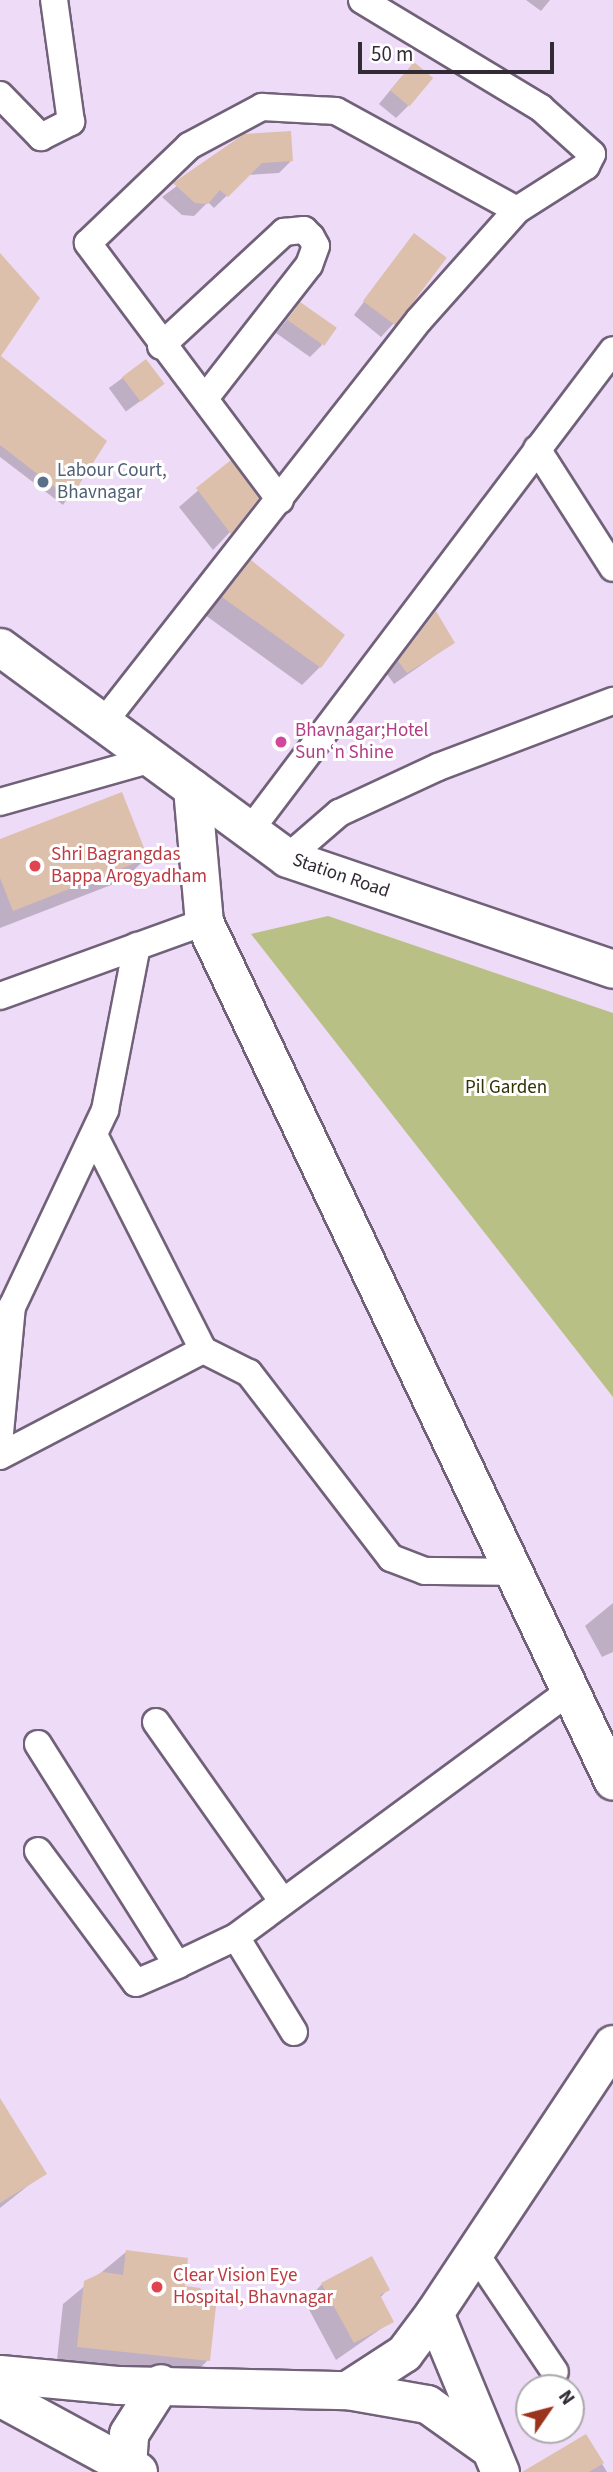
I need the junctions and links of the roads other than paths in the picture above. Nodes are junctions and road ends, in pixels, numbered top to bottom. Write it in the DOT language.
graph roads {
  1 [pos="54,0"];
  2 [pos="362,0"];
  3 [pos="0,95"];
  4 [pos="613,154"];
  5 [pos="586,166"];
  6 [pos="517,210"];
  7 [pos="161,346"];
  8 [pos="613,350"];
  9 [pos="205,398"];
  10 [pos="537,449"];
  11 [pos="280,500"];
  12 [pos="613,568"];
  13 [pos="0,647"];
  14 [pos="613,701"];
  15 [pos="103,723"];
  16 [pos="152,759"];
  17 [pos="192,788"];
  18 [pos="0,802"];
  19 [pos="248,833"];
  20 [pos="287,858"];
  21 [pos="204,922"];
  22 [pos="137,946"];
  23 [pos="613,969"];
  24 [pos="0,996"];
  25 [pos="96,1137"];
  26 [pos="203,1350"];
  27 [pos="0,1433"];
  28 [pos="0,1456"];
  29 [pos="514,1573"];
  30 [pos="570,1690"];
  31 [pos="156,1722"];
  32 [pos="38,1744"];
  33 [pos="613,1781"];
  34 [pos="38,1851"];
  35 [pos="283,1902"];
  36 [pos="236,1937"];
  37 [pos="178,1965"];
  38 [pos="294,2032"];
  39 [pos="613,2044"];
  40 [pos="475,2253"];
  41 [pos="434,2313"];
  42 [pos="555,2372"];
  43 [pos="161,2384"];
  44 [pos="347,2390"];
  45 [pos="2,2394"];
  46 [pos="494,2459"];
  47 [pos="132,2469"];
  1 -- 3 [label="street"];
  2 -- 5 [label="street"];
  4 -- 5 [label="street"];
  5 -- 6 [label="street"];
  6 -- 7 [label="street"];
  6 -- 11 [label="street"];
  7 -- 9 [label="street"];
  7 -- 9 [label="street"];
  8 -- 10 [label="street"];
  9 -- 11 [label="street"];
  10 -- 12 [label="street"];
  10 -- 19 [label="street"];
  11 -- 15 [label="street"];
  13 -- 15 [label="main road, Station Road"];
  14 -- 20 [label="street"];
  15 -- 16 [label="main road, Station Road"];
  16 -- 17 [label="main road, Station Road"];
  16 -- 18 [label="street"];
  17 -- 19 [label="main road, Station Road"];
  17 -- 21 [label="main road"];
  19 -- 20 [label="main road, Station Road"];
  20 -- 23 [label="main road, Station Road"];
  21 -- 22 [label="street"];
  21 -- 29 [label="main road"];
  22 -- 24 [label="street"];
  22 -- 25 [label="street"];
  25 -- 26 [label="street"];
  25 -- 27 [label="street"];
  26 -- 28 [label="street"];
  26 -- 29 [label="street"];
  29 -- 30 [label="main road"];
  30 -- 33 [label="main road"];
  30 -- 35 [label="street"];
  31 -- 35 [label="street"];
  32 -- 37 [label="street"];
  34 -- 37 [label="street"];
  35 -- 36 [label="street"];
  36 -- 37 [label="street"];
  36 -- 38 [label="street"];
  39 -- 40 [label="main road"];
  40 -- 41 [label="main road"];
  40 -- 42 [label="street"];
  41 -- 44 [label="main road"];
  41 -- 46 [label="main road"];
  43 -- 44 [label="main road"];
  43 -- 45 [label="main road"];
  43 -- 47 [label="main road"];
  44 -- 46 [label="main road"];
  45 -- 47 [label="main road"];
}
